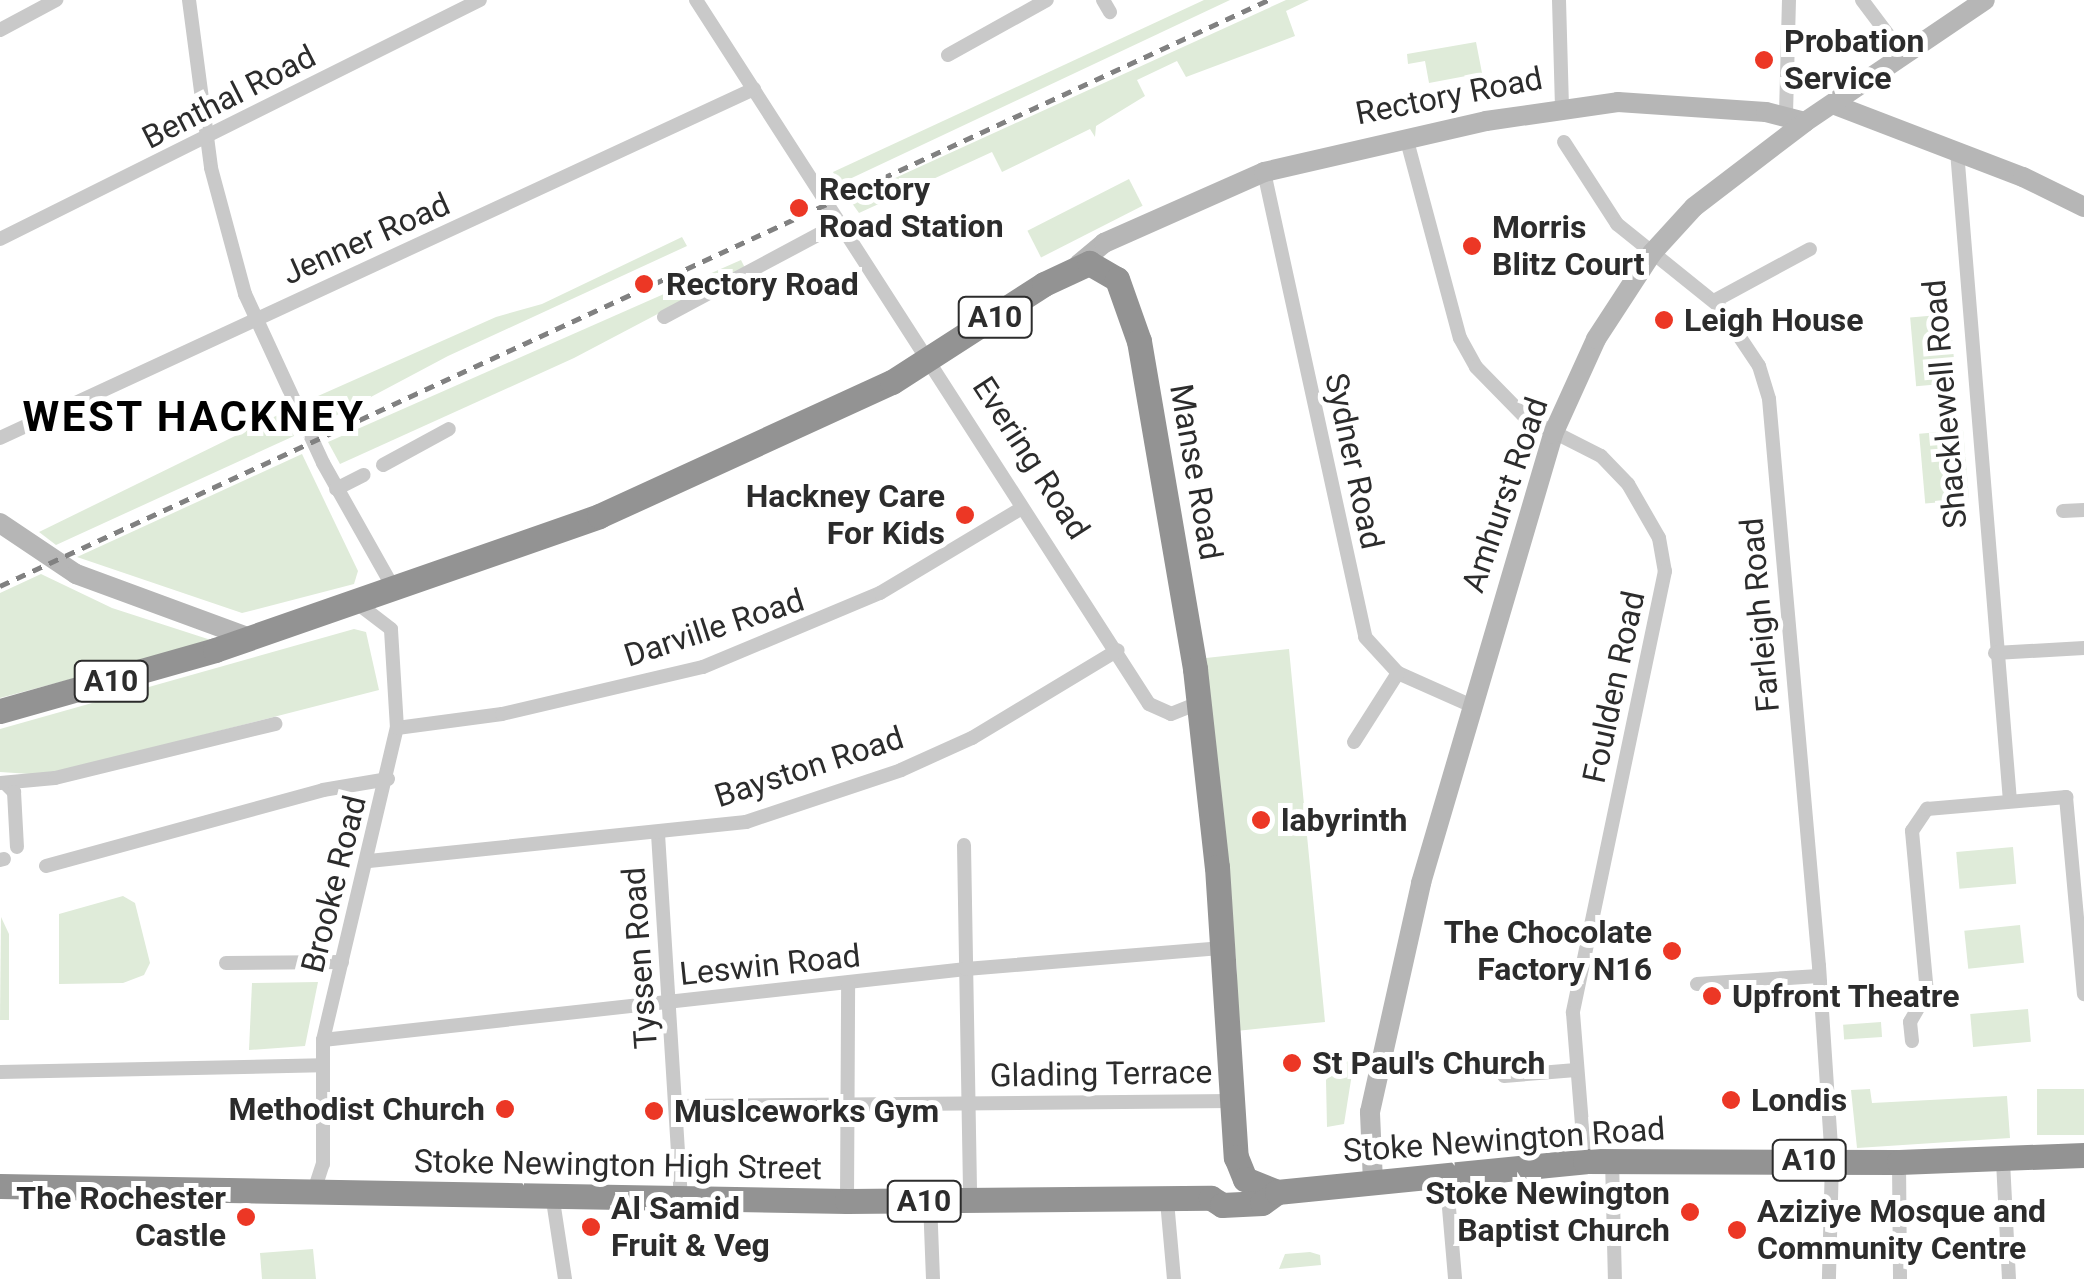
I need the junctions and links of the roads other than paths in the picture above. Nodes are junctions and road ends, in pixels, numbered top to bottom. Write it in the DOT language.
graph roads {
  1 [pos="56,0"];
  2 [pos="189,0"];
  3 [pos="480,0"];
  4 [pos="696,0"];
  5 [pos="1046,0"];
  6 [pos="1559,0"];
  7 [pos="1789,0"];
  8 [pos="1862,0"];
  9 [pos="1985,0"];
  10 [pos="1960,7"];
  11 [pos="0,30"];
  12 [pos="948,54"];
  13 [pos="1904,56"];
  14 [pos="754,89"];
  15 [pos="1834,105"];
  16 [pos="1562,107"];
  17 [pos="1795,118"];
  18 [pos="1406,137"];
  19 [pos="206,140"];
  20 [pos="1564,142"];
  21 [pos="1956,151"];
  22 [pos="1264,172"];
  23 [pos="2084,207"];
  24 [pos="837,218"];
  25 [pos="1122,238"];
  26 [pos="0,239"];
  27 [pos="1810,250"];
  28 [pos="1652,253"];
  29 [pos="1079,264"];
  30 [pos="1116,278"];
  31 [pos="1714,301"];
  32 [pos="664,317"];
  33 [pos="255,319"];
  34 [pos="929,360"];
  35 [pos="449,429"];
  36 [pos="1553,434"];
  37 [pos="0,438"];
  38 [pos="383,465"];
  39 [pos="364,475"];
  40 [pos="336,489"];
  41 [pos="1022,508"];
  42 [pos="2084,510"];
  43 [pos="2063,511"];
  44 [pos="0,523"];
  45 [pos="377,595"];
  46 [pos="250,638"];
  47 [pos="2084,648"];
  48 [pos="1118,650"];
  49 [pos="1995,653"];
  50 [pos="1398,673"];
  51 [pos="1196,691"];
  52 [pos="1470,705"];
  53 [pos="0,711"];
  54 [pos="275,724"];
  55 [pos="397,728"];
  56 [pos="1354,742"];
  57 [pos="388,779"];
  58 [pos="2,783"];
  59 [pos="2010,801"];
  60 [pos="658,834"];
  61 [pos="964,846"];
  62 [pos="17,847"];
  63 [pos="369,861"];
  64 [pos="46,866"];
  65 [pos="1223,948"];
  66 [pos="342,962"];
  67 [pos="226,963"];
  68 [pos="966,969"];
  69 [pos="1819,976"];
  70 [pos="1697,984"];
  71 [pos="848,985"];
  72 [pos="2084,994"];
  73 [pos="670,1004"];
  74 [pos="323,1040"];
  75 [pos="1912,1041"];
  76 [pos="321,1064"];
  77 [pos="1576,1070"];
  78 [pos="0,1072"];
  79 [pos="1504,1076"];
  80 [pos="1230,1100"];
  81 [pos="972,1103"];
  82 [pos="849,1104"];
  83 [pos="678,1106"];
  84 [pos="2084,1156"];
  85 [pos="1236,1157"];
  86 [pos="1612,1160"];
  87 [pos="1584,1161"];
  88 [pos="1832,1161"];
  89 [pos="2003,1161"];
  90 [pos="1898,1162"];
  91 [pos="1446,1174"];
  92 [pos="1373,1182"];
  93 [pos="0,1186"];
  94 [pos="1277,1192"];
  95 [pos="314,1194"];
  96 [pos="552,1194"];
  97 [pos="680,1197"];
  98 [pos="847,1201"];
  99 [pos="930,1201"];
  100 [pos="970,1201"];
  101 [pos="1222,1201"];
  102 [pos="1167,1202"];
  103 [pos="565,1279"];
  104 [pos="932,1279"];
  105 [pos="1174,1279"];
  106 [pos="1455,1279"];
  107 [pos="1615,1279"];
  108 [pos="1829,1279"];
  109 [pos="1900,1279"];
  110 [pos="2010,1279"];
  1 -- 11 [label="street"];
  2 -- 19 [label="street"];
  3 -- 19 [label="street, Benthal Road"];
  4 -- 14 [label="street, Evering Road"];
  5 -- 12 [label="street"];
  6 -- 16 [label="street"];
  7 -- 17 [label="street"];
  8 -- 13 [label="street"];
  9 -- 10 [label="street, Amhurst Road"];
  10 -- 13 [label="street, Amhurst Road"];
  13 -- 15 [label="street, Amhurst Road"];
  14 -- 24 [label="street, Evering Road"];
  14 -- 33 [label="street, Jenner Road"];
  15 -- 17 [label="street, Amhurst Road"];
  15 -- 21 [label="street"];
  16 -- 17 [label="street, Rectory Road"];
  16 -- 18 [label="street, Rectory Road"];
  17 -- 28 [label="street, Amhurst Road"];
  18 -- 22 [label="street, Rectory Road"];
  18 -- 36 [label="street, Foulden Road"];
  19 -- 26 [label="street, Benthal Road"];
  19 -- 33 [label="street"];
  20 -- 28 [label="street, Farleigh Road"];
  21 -- 23 [label="street"];
  21 -- 49 [label="street, Shacklewell Road"];
  22 -- 25 [label="street, Rectory Road"];
  22 -- 50 [label="street, Sydner Road"];
  24 -- 32 [label="street"];
  24 -- 34 [label="street, Evering Road"];
  25 -- 29 [label="street, Rectory Road"];
  25 -- 30 [label="street"];
  27 -- 31 [label="street"];
  28 -- 31 [label="street, Farleigh Road"];
  28 -- 36 [label="street, Amhurst Road"];
  29 -- 30 [label="highway"];
  29 -- 34 [label="highway, Rectory Road / A10"];
  30 -- 51 [label="highway, Manse Road"];
  31 -- 69 [label="street, Farleigh Road"];
  33 -- 37 [label="street, Jenner Road"];
  33 -- 40 [label="street"];
  34 -- 41 [label="street, Evering Road"];
  34 -- 45 [label="highway, Rectory Road / A10"];
  35 -- 38 [label="street"];
  36 -- 52 [label="street, Amhurst Road"];
  36 -- 77 [label="street, Foulden Road"];
  39 -- 40 [label="street"];
  40 -- 45 [label="street"];
  41 -- 48 [label="street, Evering Road"];
  41 -- 55 [label="street, Darville Road"];
  42 -- 43 [label="street"];
  44 -- 46 [label="street"];
  45 -- 46 [label="highway, Rectory Road / A10"];
  45 -- 55 [label="street, Brooke Road"];
  46 -- 53 [label="highway, Rectory Road / A10"];
  47 -- 49 [label="street"];
  48 -- 51 [label="street, Evering Road"];
  48 -- 60 [label="street, Bayston Road"];
  49 -- 59 [label="street, Shacklewell Road"];
  50 -- 52 [label="street, Sydner Road"];
  50 -- 56 [label="street"];
  51 -- 65 [label="highway"];
  52 -- 92 [label="street, Amhurst Road"];
  54 -- 58 [label="street"];
  55 -- 57 [label="street, Brooke Road"];
  57 -- 63 [label="street, Brooke Road"];
  57 -- 64 [label="street"];
  58 -- 62 [label="street"];
  59 -- 72 [label="street"];
  59 -- 75 [label="street"];
  60 -- 63 [label="street, Bayston Road"];
  60 -- 73 [label="street, Tyssen Road"];
  61 -- 68 [label="street"];
  63 -- 66 [label="street, Brooke Road"];
  65 -- 68 [label="street, Leswin Road"];
  65 -- 80 [label="highway"];
  66 -- 67 [label="street"];
  66 -- 74 [label="street, Brooke Road"];
  68 -- 71 [label="street, Leswin Road"];
  68 -- 81 [label="street"];
  69 -- 70 [label="street"];
  69 -- 88 [label="street, Farleigh Road"];
  71 -- 73 [label="street, Leswin Road"];
  71 -- 82 [label="street"];
  73 -- 74 [label="street, Leswin Road"];
  73 -- 83 [label="street, Tyssen Road"];
  74 -- 76 [label="street, Brooke Road"];
  76 -- 78 [label="street"];
  76 -- 95 [label="street, Brooke Road"];
  77 -- 79 [label="street"];
  77 -- 87 [label="street, Foulden Road"];
  80 -- 81 [label="street, Glading Terrace"];
  80 -- 85 [label="highway"];
  81 -- 82 [label="street, Glading Terrace"];
  81 -- 100 [label="street"];
  82 -- 83 [label="street, Glading Terrace"];
  82 -- 98 [label="street"];
  83 -- 97 [label="street, Tyssen Road"];
  84 -- 89 [label="highway, Stoke Newington Road / A10"];
  85 -- 94 [label="highway"];
  85 -- 101 [label="highway"];
  86 -- 87 [label="highway, Stoke Newington Road / A10"];
  86 -- 88 [label="highway, Stoke Newington Road / A10"];
  86 -- 107 [label="street"];
  87 -- 91 [label="highway, Stoke Newington Road / A10"];
  88 -- 90 [label="highway, Stoke Newington Road / A10"];
  88 -- 108 [label="street, Farleigh Road"];
  89 -- 90 [label="highway, Stoke Newington Road / A10"];
  89 -- 110 [label="street"];
  90 -- 109 [label="street"];
  91 -- 92 [label="highway, Stoke Newington Road / A10"];
  91 -- 106 [label="street"];
  92 -- 94 [label="highway, Stoke Newington Road / A10"];
  93 -- 95 [label="highway, Stoke Newington High Street / A10"];
  94 -- 101 [label="highway, Stoke Newington Road / A10"];
  95 -- 96 [label="highway, Stoke Newington High Street / A10"];
  96 -- 97 [label="highway, Stoke Newington High Street / A10"];
  96 -- 103 [label="street"];
  97 -- 98 [label="highway, Stoke Newington High Street / A10"];
  98 -- 99 [label="highway, Stoke Newington High Street / A10"];
  99 -- 100 [label="highway, Stoke Newington High Street / A10"];
  99 -- 104 [label="street"];
  100 -- 102 [label="highway, Stoke Newington High Street / A10"];
  101 -- 102 [label="highway, Stoke Newington High Street / A10"];
  102 -- 105 [label="street"];
}
